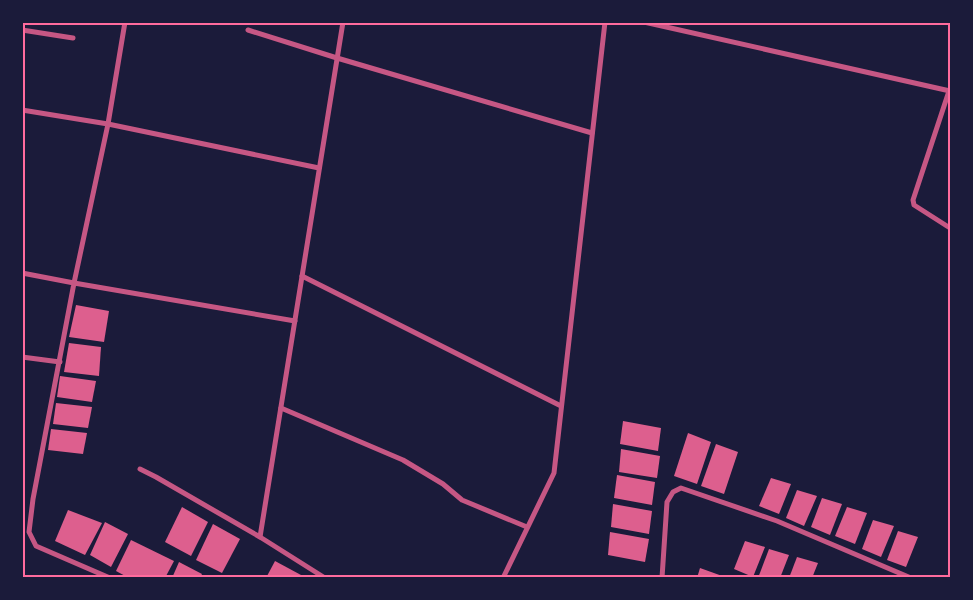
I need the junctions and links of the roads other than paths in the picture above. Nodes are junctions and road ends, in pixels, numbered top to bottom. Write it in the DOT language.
graph roads {
  1 [pos="125,22"];
  2 [pos="342,22"];
  3 [pos="605,22"];
  4 [pos="644,22"];
  5 [pos="671,26"];
  6 [pos="22,30"];
  7 [pos="248,30"];
  8 [pos="73,38"];
  9 [pos="337,58"];
  10 [pos="950,91"];
  11 [pos="22,110"];
  12 [pos="108,124"];
  13 [pos="592,133"];
  14 [pos="319,168"];
  15 [pos="950,228"];
  16 [pos="22,273"];
  17 [pos="302,276"];
  18 [pos="74,283"];
  19 [pos="295,321"];
  20 [pos="22,356"];
  21 [pos="60,362"];
  22 [pos="562,406"];
  23 [pos="281,408"];
  24 [pos="140,469"];
  25 [pos="527,527"];
  26 [pos="260,537"];
  27 [pos="321,577"];
  28 [pos="110,578"];
  29 [pos="503,578"];
  30 [pos="662,578"];
  31 [pos="911,578"];
  1 -- 12 [label="street"];
  2 -- 9 [label="street"];
  3 -- 13 [label="street"];
  4 -- 5 [label="street"];
  5 -- 10 [label="street"];
  6 -- 8 [label="street"];
  7 -- 9 [label="street"];
  9 -- 13 [label="street"];
  9 -- 14 [label="street"];
  10 -- 15 [label="street"];
  11 -- 12 [label="street"];
  12 -- 14 [label="street"];
  12 -- 18 [label="street"];
  13 -- 22 [label="street"];
  14 -- 17 [label="street"];
  16 -- 18 [label="street"];
  17 -- 19 [label="street"];
  17 -- 22 [label="street"];
  18 -- 19 [label="street"];
  18 -- 21 [label="street"];
  19 -- 23 [label="street"];
  20 -- 21 [label="street"];
  21 -- 28 [label="street"];
  22 -- 25 [label="street"];
  23 -- 25 [label="street"];
  23 -- 26 [label="street"];
  24 -- 26 [label="street"];
  25 -- 29 [label="street"];
  26 -- 27 [label="street"];
  30 -- 31 [label="street"];
}
